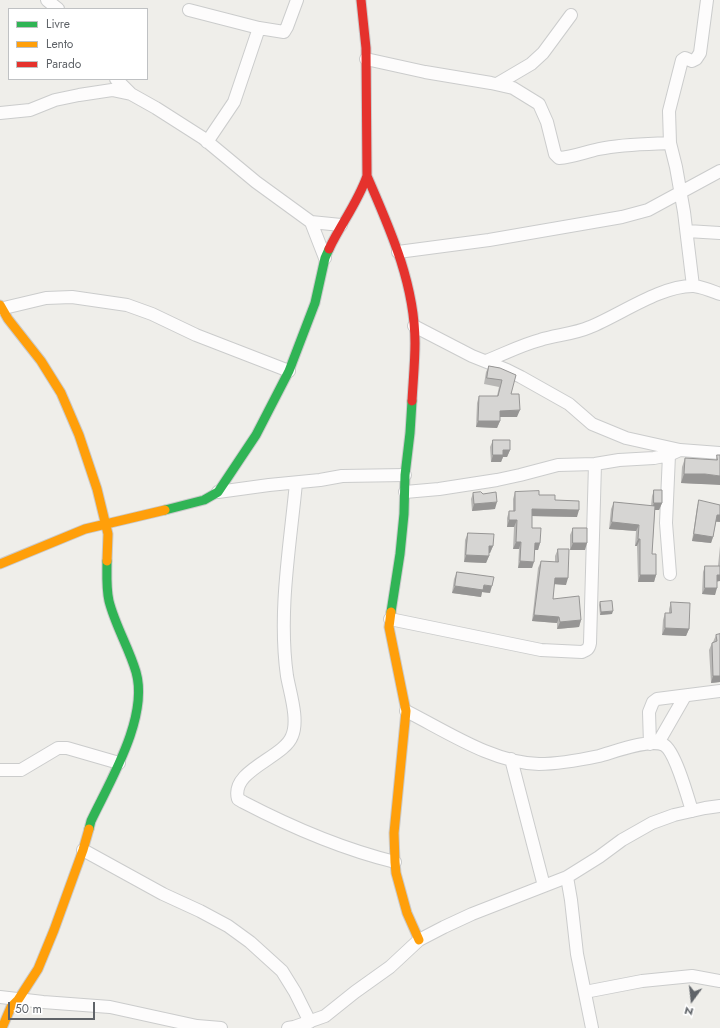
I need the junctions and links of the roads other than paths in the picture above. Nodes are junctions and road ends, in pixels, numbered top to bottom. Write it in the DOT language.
graph roads {
  1 [pos="47,0"];
  2 [pos="297,0"];
  3 [pos="361,0"];
  4 [pos="707,0"];
  5 [pos="57,8"];
  6 [pos="189,10"];
  7 [pos="571,15"];
  8 [pos="259,28"];
  9 [pos="366,59"];
  10 [pos="117,80"];
  11 [pos="498,84"];
  12 [pos="131,94"];
  13 [pos="0,113"];
  14 [pos="207,142"];
  15 [pos="670,143"];
  16 [pos="720,171"];
  17 [pos="367,176"];
  18 [pos="681,193"];
  19 [pos="311,222"];
  20 [pos="341,225"];
  21 [pos="687,231"];
  22 [pos="720,233"];
  23 [pos="398,252"];
  24 [pos="325,258"];
  25 [pos="693,286"];
  26 [pos="720,294"];
  27 [pos="1,308"];
  28 [pos="414,326"];
  29 [pos="486,362"];
  30 [pos="288,371"];
  31 [pos="654,444"];
  32 [pos="680,450"];
  33 [pos="720,453"];
  34 [pos="669,455"];
  35 [pos="654,458"];
  36 [pos="595,464"];
  37 [pos="405,475"];
  38 [pos="296,483"];
  39 [pos="218,492"];
  40 [pos="405,492"];
  41 [pos="106,524"];
  42 [pos="0,564"];
  43 [pos="670,574"];
  44 [pos="390,619"];
  45 [pos="720,691"];
  46 [pos="685,696"];
  47 [pos="406,711"];
  48 [pos="654,744"];
  49 [pos="511,759"];
  50 [pos="119,763"];
  51 [pos="0,770"];
  52 [pos="720,806"];
  53 [pos="692,811"];
  54 [pos="82,850"];
  55 [pos="395,862"];
  56 [pos="567,878"];
  57 [pos="544,886"];
  58 [pos="419,940"];
  59 [pos="720,981"];
  60 [pos="585,992"];
  61 [pos="0,997"];
  62 [pos="18,1000"];
  63 [pos="310,1022"];
  64 [pos="196,1027"];
  65 [pos="2,1028"];
  66 [pos="221,1028"];
  67 [pos="292,1028"];
  68 [pos="592,1028"];
  1 -- 5 [label="street"];
  2 -- 8 [label="street"];
  3 -- 9 [label="street"];
  4 -- 15 [label="street"];
  6 -- 8 [label="street"];
  7 -- 11 [label="street"];
  8 -- 14 [label="street"];
  9 -- 11 [label="street"];
  9 -- 17 [label="street"];
  10 -- 12 [label="street"];
  11 -- 15 [label="street"];
  12 -- 13 [label="street"];
  12 -- 14 [label="street"];
  14 -- 19 [label="street"];
  15 -- 18 [label="street"];
  16 -- 18 [label="street"];
  17 -- 20 [label="street"];
  17 -- 23 [label="street"];
  18 -- 21 [label="street"];
  18 -- 23 [label="street"];
  19 -- 20 [label="street"];
  19 -- 24 [label="street"];
  20 -- 24 [label="street"];
  21 -- 22 [label="street"];
  21 -- 25 [label="street"];
  23 -- 28 [label="street"];
  24 -- 30 [label="street"];
  25 -- 26 [label="street"];
  25 -- 29 [label="street"];
  27 -- 30 [label="street"];
  27 -- 41 [label="street"];
  28 -- 29 [label="street"];
  28 -- 37 [label="street"];
  29 -- 31 [label="street"];
  30 -- 39 [label="street"];
  31 -- 32 [label="street"];
  31 -- 35 [label="street"];
  32 -- 33 [label="street"];
  32 -- 34 [label="street"];
  34 -- 35 [label="street"];
  34 -- 43 [label="street"];
  35 -- 36 [label="street"];
  36 -- 40 [label="street"];
  36 -- 44 [label="street"];
  37 -- 38 [label="street"];
  37 -- 40 [label="street"];
  38 -- 39 [label="street"];
  38 -- 55 [label="street"];
  39 -- 41 [label="street"];
  40 -- 44 [label="street"];
  41 -- 42 [label="street"];
  41 -- 50 [label="street"];
  44 -- 47 [label="street"];
  45 -- 46 [label="street"];
  46 -- 48 [label="street"];
  46 -- 48 [label="street"];
  47 -- 49 [label="street"];
  47 -- 55 [label="street"];
  48 -- 49 [label="street"];
  48 -- 53 [label="street"];
  49 -- 57 [label="street"];
  50 -- 51 [label="street"];
  50 -- 54 [label="street"];
  52 -- 53 [label="street"];
  53 -- 56 [label="street"];
  54 -- 62 [label="street"];
  54 -- 63 [label="street"];
  55 -- 58 [label="street"];
  56 -- 57 [label="street"];
  56 -- 60 [label="street"];
  57 -- 58 [label="street"];
  58 -- 63 [label="street"];
  59 -- 60 [label="street"];
  60 -- 68 [label="street"];
  61 -- 62 [label="street"];
  62 -- 64 [label="street"];
  62 -- 65 [label="street"];
  63 -- 67 [label="street"];
  64 -- 66 [label="street"];
}
